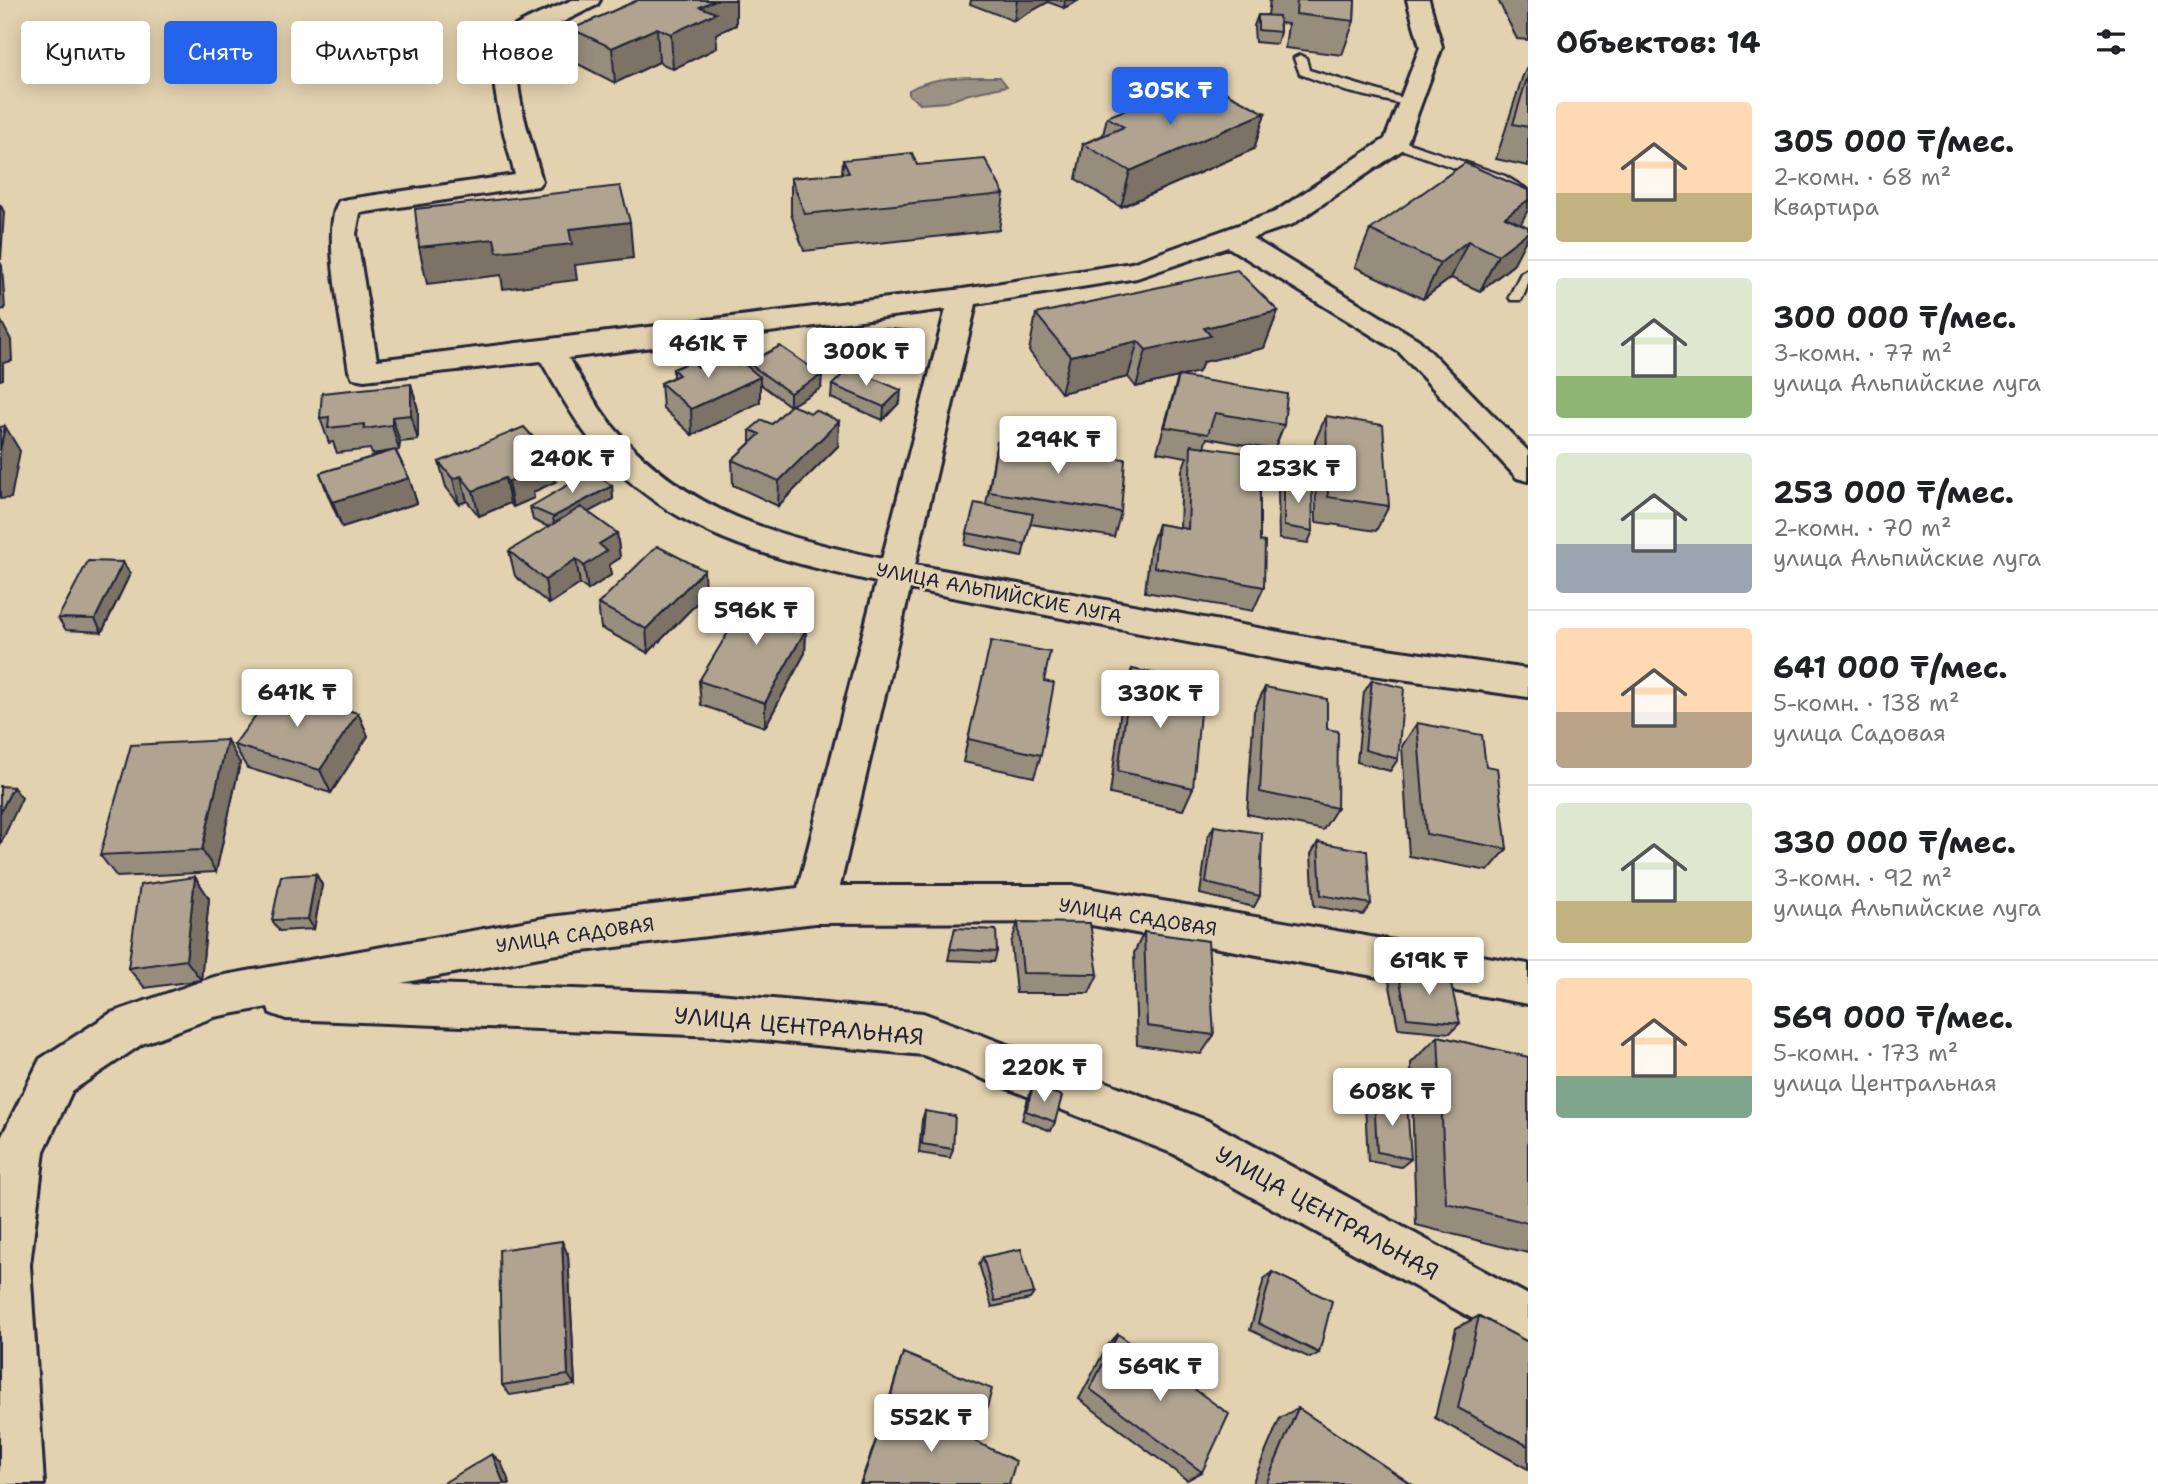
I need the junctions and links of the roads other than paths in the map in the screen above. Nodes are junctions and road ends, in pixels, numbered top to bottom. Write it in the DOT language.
graph roads {
  1 [pos="589,0"];
  2 [pos="1418,0"];
  3 [pos="1300,58"];
  4 [pos="1410,102"];
  5 [pos="1396,143"];
  6 [pos="1528,196"];
  7 [pos="1228,236"];
  8 [pos="1528,273"];
  9 [pos="963,298"];
  10 [pos="1516,298"];
  11 [pos="549,351"];
  12 [pos="1528,470"];
  13 [pos="896,574"];
  14 [pos="1528,683"];
  15 [pos="815,905"];
  16 [pos="1528,984"];
  17 [pos="214,997"];
  18 [pos="1528,1323"];
  19 [pos="16,1484"];
  1 -- 11 [label="street"];
  2 -- 4 [label="street"];
  3 -- 4 [label="lane"];
  4 -- 5 [label="street"];
  5 -- 6 [label="lane"];
  5 -- 7 [label="street"];
  7 -- 9 [label="street"];
  7 -- 12 [label="street"];
  8 -- 10 [label="lane"];
  9 -- 11 [label="street"];
  9 -- 13 [label="street"];
  11 -- 13 [label="street, УЛИЦА АЛЬПИЙСКИЕ ЛУГА"];
  13 -- 14 [label="street, УЛИЦА АЛЬПИЙСКИЕ ЛУГА"];
  13 -- 15 [label="street"];
  15 -- 16 [label="street, УЛИЦА САДОВАЯ"];
  15 -- 17 [label="street, УЛИЦА САДОВАЯ"];
  17 -- 18 [label="street, УЛИЦА ЦЕНТРАЛЬНАЯ"];
  17 -- 19 [label="street, УЛИЦА САДОВАЯ"];
}
